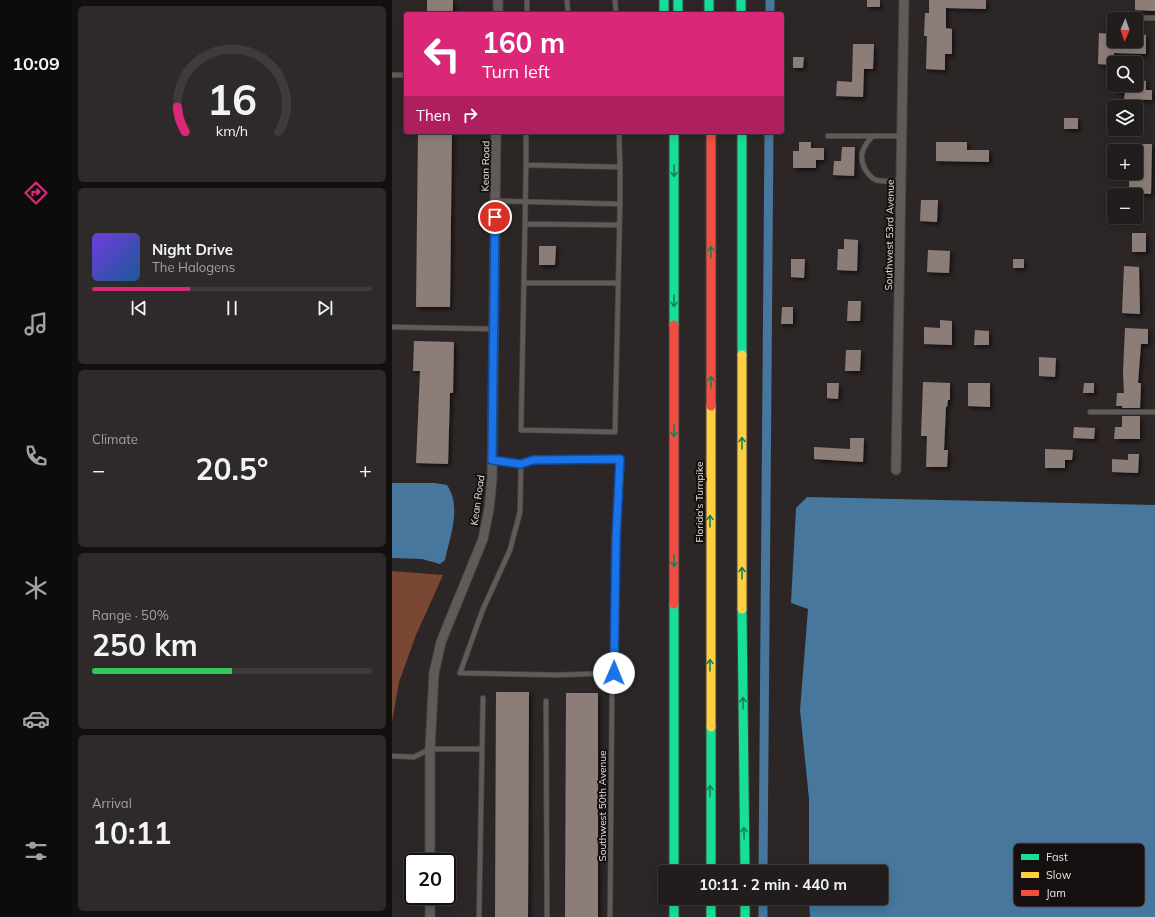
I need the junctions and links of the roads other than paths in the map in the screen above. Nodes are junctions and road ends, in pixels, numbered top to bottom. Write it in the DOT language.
graph roads {
  1 [pos="498,0"];
  2 [pos="527,0"];
  3 [pos="567,0"];
  4 [pos="616,0"];
  5 [pos="664,0"];
  6 [pos="678,0"];
  7 [pos="708,0"];
  8 [pos="741,0"];
  9 [pos="904,0"];
  10 [pos="498,12"];
  11 [pos="527,12"];
  12 [pos="568,12"];
  13 [pos="616,12"];
  14 [pos="664,12"];
  15 [pos="678,12"];
  16 [pos="709,12"];
  17 [pos="741,12"];
  18 [pos="1143,18"];
  19 [pos="1155,18"];
  20 [pos="392,75"];
  21 [pos="404,75"];
  22 [pos="496,134"];
  23 [pos="526,134"];
  24 [pos="619,134"];
  25 [pos="674,134"];
  26 [pos="711,134"];
  27 [pos="742,134"];
  28 [pos="828,136"];
  29 [pos="873,136"];
  30 [pos="902,136"];
  31 [pos="526,165"];
  32 [pos="620,167"];
  33 [pos="901,181"];
  34 [pos="495,201"];
  35 [pos="526,203"];
  36 [pos="620,204"];
  37 [pos="525,224"];
  38 [pos="619,225"];
  39 [pos="524,283"];
  40 [pos="617,283"];
  41 [pos="392,328"];
  42 [pos="493,329"];
  43 [pos="1090,412"];
  44 [pos="1155,412"];
  45 [pos="492,460"];
  46 [pos="521,464"];
  47 [pos="896,470"];
  48 [pos="612,695"];
  49 [pos="483,698"];
  50 [pos="546,701"];
  51 [pos="430,749"];
  52 [pos="482,749"];
  53 [pos="392,756"];
  54 [pos="430,853"];
  55 [pos="674,865"];
  56 [pos="711,865"];
  57 [pos="744,865"];
  58 [pos="430,905"];
  59 [pos="674,905"];
  60 [pos="711,905"];
  61 [pos="745,905"];
  62 [pos="430,917"];
  63 [pos="479,917"];
  64 [pos="547,917"];
  65 [pos="610,917"];
  66 [pos="674,917"];
  67 [pos="711,917"];
  68 [pos="745,917"];
  1 -- 10 [label="street"];
  2 -- 11 [label="lane"];
  3 -- 12 [label="lane"];
  4 -- 13 [label="lane"];
  5 -- 14 [label="highway"];
  6 -- 15 [label="highway"];
  7 -- 16 [label="highway"];
  8 -- 17 [label="highway"];
  9 -- 30 [label="street, Southwest 53rd Avenue"];
  18 -- 19 [label="lane"];
  20 -- 21 [label="lane"];
  22 -- 34 [label="street, Kean Road"];
  23 -- 31 [label="lane"];
  24 -- 32 [label="lane"];
  25 -- 55 [label="highway, one-way"];
  56 -- 26 [label="highway, Florida's Turnpike, one-way"];
  57 -- 27 [label="highway, one-way"];
  28 -- 29 [label="lane"];
  29 -- 30 [label="lane"];
  29 -- 33 [label="lane"];
  30 -- 33 [label="street, Southwest 53rd Avenue"];
  31 -- 32 [label="lane"];
  31 -- 35 [label="lane"];
  32 -- 36 [label="lane"];
  33 -- 47 [label="street, Southwest 53rd Avenue"];
  34 -- 35 [label="lane"];
  34 -- 42 [label="street, Kean Road"];
  35 -- 36 [label="lane"];
  35 -- 37 [label="lane"];
  36 -- 38 [label="lane"];
  37 -- 38 [label="lane"];
  37 -- 39 [label="lane"];
  38 -- 40 [label="lane"];
  39 -- 40 [label="lane"];
  39 -- 40 [label="lane"];
  41 -- 42 [label="lane"];
  42 -- 45 [label="street, Kean Road"];
  43 -- 44 [label="lane"];
  45 -- 46 [label="lane"];
  45 -- 51 [label="street, Kean Road"];
  46 -- 46 [label="lane"];
  48 -- 65 [label="lane, Southwest 50th Avenue"];
  49 -- 52 [label="lane"];
  50 -- 64 [label="lane"];
  51 -- 52 [label="lane"];
  51 -- 53 [label="lane"];
  51 -- 54 [label="street, Kean Road"];
  52 -- 63 [label="lane"];
  58 -- 62 [label="street"];
  59 -- 66 [label="highway"];
  60 -- 67 [label="highway"];
  61 -- 68 [label="highway"];
}
